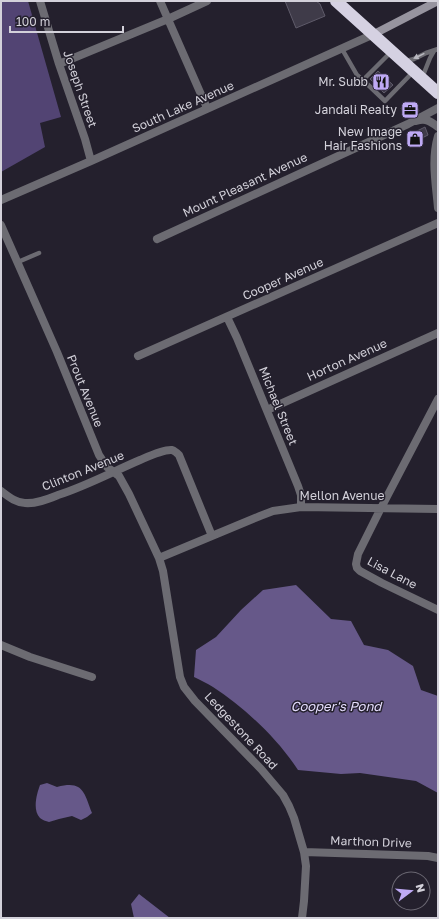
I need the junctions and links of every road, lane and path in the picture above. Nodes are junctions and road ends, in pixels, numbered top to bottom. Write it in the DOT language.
graph roads {
  1 [pos="40,1"];
  2 [pos="160,1"];
  3 [pos="337,1"];
  4 [pos="438,1"];
  5 [pos="202,2"];
  6 [pos="428,3"];
  7 [pos="168,18"];
  8 [pos="374,34"];
  9 [pos="342,49"];
  10 [pos="436,50"];
  11 [pos="392,51"];
  12 [pos="404,62"];
  13 [pos="59,64"];
  14 [pos="418,74"];
  15 [pos="363,80"];
  16 [pos="438,93"];
  17 [pos="207,108"];
  18 [pos="438,108"];
  19 [pos="408,124"];
  20 [pos="438,127"];
  21 [pos="438,139"];
  22 [pos="91,161"];
  23 [pos="1,200"];
  24 [pos="438,208"];
  25 [pos="438,223"];
  26 [pos="1,225"];
  27 [pos="157,239"];
  28 [pos="39,253"];
  29 [pos="18,262"];
  30 [pos="227,317"];
  31 [pos="438,333"];
  32 [pos="138,356"];
  33 [pos="438,399"];
  34 [pos="436,408"];
  35 [pos="267,410"];
  36 [pos="114,472"];
  37 [pos="1,491"];
  38 [pos="301,507"];
  39 [pos="381,508"];
  40 [pos="438,509"];
  41 [pos="212,536"];
  42 [pos="159,558"];
  43 [pos="438,610"];
  44 [pos="1,645"];
  45 [pos="92,677"];
  46 [pos="304,852"];
  47 [pos="438,858"];
  48 [pos="302,918"];
  1 -- 13 [label="street, Joseph Street"];
  2 -- 7 [label="street"];
  3 -- 8 [label="highway"];
  4 -- 6 [label="street"];
  5 -- 7 [label="street"];
  6 -- 8 [label="street"];
  7 -- 13 [label="street"];
  7 -- 17 [label="street"];
  8 -- 9 [label="street, South Lake Avenue"];
  8 -- 11 [label="highway"];
  9 -- 15 [label="lane"];
  9 -- 17 [label="street, South Lake Avenue"];
  10 -- 12 [label="lane, one-way"];
  10 -- 14 [label="lane"];
  11 -- 12 [label="highway"];
  11 -- 15 [label="lane"];
  12 -- 14 [label="highway"];
  13 -- 22 [label="street, Joseph Street"];
  14 -- 15 [label="lane"];
  14 -- 16 [label="highway"];
  17 -- 22 [label="street, South Lake Avenue"];
  18 -- 19 [label="street, Mount Pleasant Avenue"];
  19 -- 20 [label="street, Mount Pleasant Avenue"];
  19 -- 27 [label="street, Mount Pleasant Avenue"];
  21 -- 24 [label="street"];
  22 -- 23 [label="street, South Lake Avenue"];
  25 -- 30 [label="street, Cooper Avenue"];
  26 -- 29 [label="street, Prout Avenue"];
  28 -- 29 [label="lane"];
  29 -- 36 [label="street, Prout Avenue"];
  30 -- 32 [label="street, Cooper Avenue"];
  30 -- 35 [label="street, Michael Street"];
  31 -- 35 [label="street, Horton Avenue"];
  33 -- 34 [label="street"];
  34 -- 39 [label="street"];
  35 -- 38 [label="street, Michael Street"];
  36 -- 37 [label="street, Clinton Avenue"];
  36 -- 41 [label="street, Clinton Avenue"];
  36 -- 42 [label="street, Prout Avenue"];
  38 -- 39 [label="street, Mellon Avenue"];
  38 -- 41 [label="street, Mellon Avenue"];
  39 -- 40 [label="street, Mellon Avenue"];
  39 -- 43 [label="street, Lisa Lane"];
  41 -- 42 [label="street, Mellon Avenue"];
  42 -- 46 [label="street, Ledgestone Road"];
  44 -- 45 [label="street"];
  46 -- 47 [label="street, Marthon Drive"];
  46 -- 48 [label="street, Ledgestone Road"];
}
